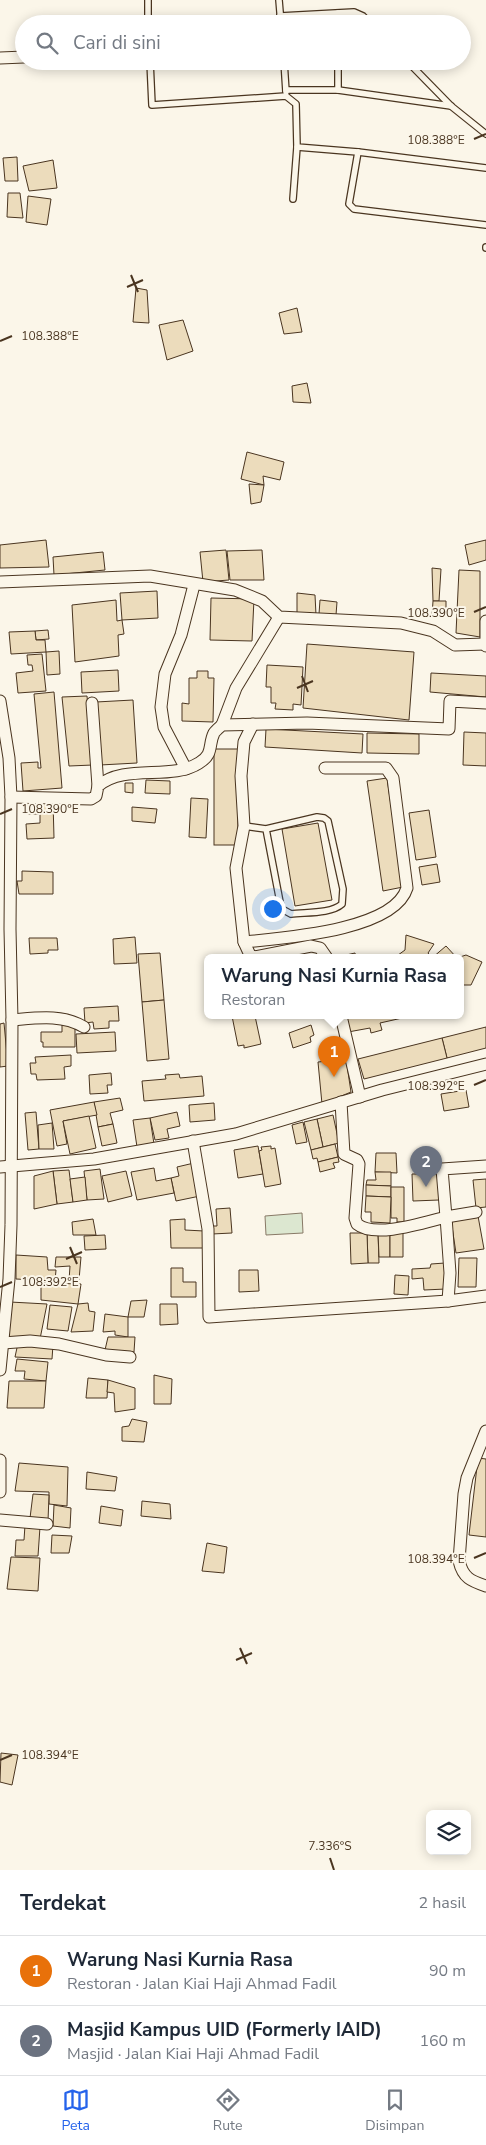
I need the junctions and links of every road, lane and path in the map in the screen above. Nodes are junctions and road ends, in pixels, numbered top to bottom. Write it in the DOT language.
graph roads {
  1 [pos="148,0"];
  2 [pos="279,0"];
  3 [pos="338,13"];
  4 [pos="148,15"];
  5 [pos="280,15"];
  6 [pos="299,15"];
  7 [pos="361,15"];
  8 [pos="15,57"];
  9 [pos="0,58"];
  10 [pos="150,70"];
  11 [pos="285,70"];
  12 [pos="338,70"];
  13 [pos="417,70"];
  14 [pos="338,90"];
  15 [pos="286,93"];
  16 [pos="451,106"];
  17 [pos="486,134"];
  18 [pos="297,147"];
  19 [pos="358,152"];
  20 [pos="486,168"];
  21 [pos="293,199"];
  22 [pos="486,225"];
  23 [pos="0,582"];
  24 [pos="194,585"];
  25 [pos="279,617"];
  26 [pos="486,621"];
  27 [pos="486,645"];
  28 [pos="0,701"];
  29 [pos="92,703"];
  30 [pos="486,703"];
  31 [pos="253,724"];
  32 [pos="222,725"];
  33 [pos="184,765"];
  34 [pos="325,768"];
  35 [pos="98,786"];
  36 [pos="11,797"];
  37 [pos="244,826"];
  38 [pos="266,828"];
  39 [pos="244,942"];
  40 [pos="250,954"];
  41 [pos="270,954"];
  42 [pos="324,954"];
  43 [pos="342,1019"];
  44 [pos="12,1020"];
  45 [pos="84,1027"];
  46 [pos="486,1064"];
  47 [pos="360,1097"];
  48 [pos="341,1102"];
  49 [pos="193,1142"];
  50 [pos="5,1166"];
  51 [pos="486,1166"];
  52 [pos="476,1212"];
  53 [pos="446,1217"];
  54 [pos="486,1296"];
  55 [pos="448,1301"];
  56 [pos="3,1343"];
  57 [pos="130,1357"];
  58 [pos="0,1370"];
  59 [pos="486,1430"];
  60 [pos="0,1460"];
  61 [pos="0,1492"];
  62 [pos="0,1520"];
  63 [pos="47,1524"];
  64 [pos="486,1586"];
  1 -- 4 [label="lane"];
  2 -- 5 [label="lane"];
  3 -- 6 [label="lane"];
  3 -- 7 [label="lane"];
  8 -- 9 [label="street"];
  10 -- 15 [label="lane"];
  11 -- 15 [label="lane"];
  12 -- 14 [label="lane"];
  13 -- 16 [label="lane"];
  14 -- 15 [label="lane"];
  14 -- 16 [label="lane"];
  15 -- 18 [label="lane"];
  16 -- 17 [label="lane"];
  18 -- 19 [label="lane"];
  18 -- 21 [label="lane"];
  19 -- 20 [label="lane"];
  19 -- 22 [label="lane"];
  23 -- 24 [label="street"];
  24 -- 25 [label="street"];
  24 -- 33 [label="street"];
  25 -- 27 [label="street"];
  25 -- 32 [label="street"];
  26 -- 27 [label="street"];
  28 -- 36 [label="street"];
  29 -- 35 [label="street"];
  30 -- 31 [label="street"];
  31 -- 32 [label="street"];
  31 -- 37 [label="street"];
  32 -- 33 [label="street"];
  33 -- 35 [label="street"];
  34 -- 39 [label="street"];
  35 -- 36 [label="street"];
  36 -- 44 [label="street"];
  37 -- 38 [label="lane"];
  37 -- 39 [label="street"];
  38 -- 38 [label="lane"];
  39 -- 40 [label="street"];
  41 -- 42 [label="street"];
  43 -- 47 [label="street"];
  44 -- 45 [label="street"];
  44 -- 50 [label="street"];
  46 -- 47 [label="street"];
  47 -- 48 [label="street"];
  48 -- 49 [label="street"];
  48 -- 53 [label="street"];
  49 -- 50 [label="street"];
  49 -- 55 [label="street"];
  50 -- 56 [label="street"];
  51 -- 53 [label="street"];
  52 -- 53 [label="street"];
  53 -- 55 [label="street"];
  54 -- 55 [label="street"];
  56 -- 57 [label="street"];
  56 -- 58 [label="street"];
  59 -- 64 [label="street"];
  60 -- 61 [label="street"];
  62 -- 63 [label="street"];
}
